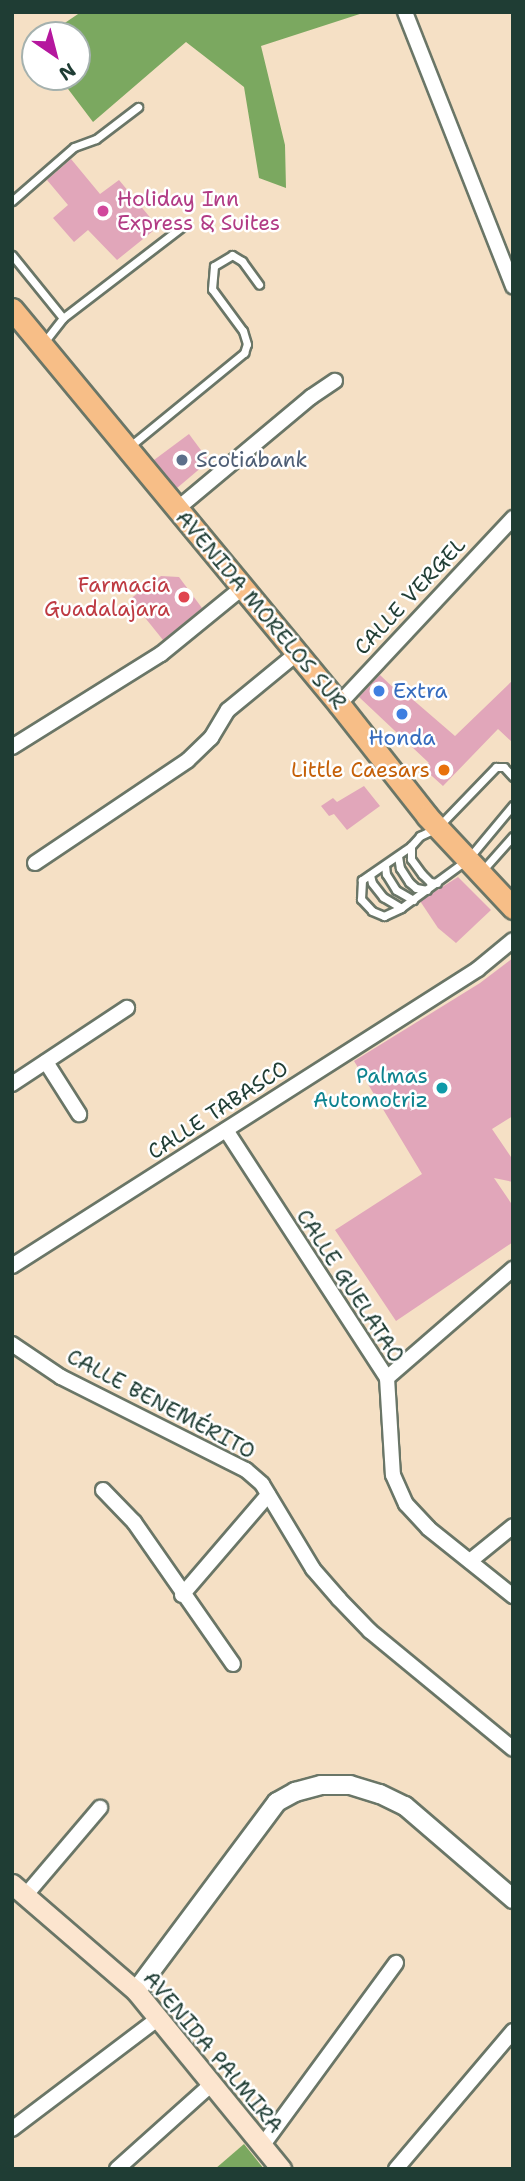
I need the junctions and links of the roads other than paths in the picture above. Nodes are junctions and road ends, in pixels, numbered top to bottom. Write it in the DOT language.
graph roads {
  1 [pos="405,12"];
  2 [pos="138,107"];
  3 [pos="12,201"];
  4 [pos="184,225"];
  5 [pos="12,255"];
  6 [pos="259,285"];
  7 [pos="513,286"];
  8 [pos="12,309"];
  9 [pos="63,318"];
  10 [pos="43,345"];
  11 [pos="335,381"];
  12 [pos="128,448"];
  13 [pos="177,509"];
  14 [pos="513,518"];
  15 [pos="242,588"];
  16 [pos="295,654"];
  17 [pos="339,704"];
  18 [pos="12,747"];
  19 [pos="513,777"];
  20 [pos="513,805"];
  21 [pos="438,828"];
  22 [pos="513,836"];
  23 [pos="411,846"];
  24 [pos="398,856"];
  25 [pos="35,863"];
  26 [pos="385,865"];
  27 [pos="474,866"];
  28 [pos="370,875"];
  29 [pos="438,883"];
  30 [pos="427,890"];
  31 [pos="413,900"];
  32 [pos="401,908"];
  33 [pos="513,908"];
  34 [pos="513,940"];
  35 [pos="127,1007"];
  36 [pos="46,1062"];
  37 [pos="12,1084"];
  38 [pos="79,1114"];
  39 [pos="226,1130"];
  40 [pos="12,1266"];
  41 [pos="513,1269"];
  42 [pos="12,1344"];
  43 [pos="387,1378"];
  44 [pos="103,1490"];
  45 [pos="268,1494"];
  46 [pos="513,1526"];
  47 [pos="470,1560"];
  48 [pos="182,1595"];
  49 [pos="513,1596"];
  50 [pos="233,1664"];
  51 [pos="513,1749"];
  52 [pos="100,1808"];
  53 [pos="19,1890"];
  54 [pos="513,1899"];
  55 [pos="396,1963"];
  56 [pos="136,1991"];
  57 [pos="159,2018"];
  58 [pos="513,2031"];
  59 [pos="213,2083"];
  60 [pos="12,2129"];
  61 [pos="262,2147"];
  62 [pos="117,2169"];
  63 [pos="281,2169"];
  64 [pos="397,2169"];
  1 -- 7 [label="street"];
  2 -- 3 [label="lane"];
  4 -- 9 [label="lane"];
  5 -- 9 [label="lane"];
  6 -- 12 [label="lane"];
  8 -- 10 [label="main road, AVENIDA MORELOS SUR"];
  9 -- 10 [label="lane"];
  10 -- 12 [label="main road, AVENIDA MORELOS SUR"];
  11 -- 13 [label="street"];
  12 -- 13 [label="main road, AVENIDA MORELOS SUR"];
  13 -- 15 [label="main road, AVENIDA MORELOS SUR"];
  14 -- 17 [label="street, CALLE VERGEL"];
  15 -- 16 [label="main road, AVENIDA MORELOS SUR"];
  15 -- 18 [label="street"];
  16 -- 17 [label="main road, AVENIDA MORELOS SUR"];
  16 -- 25 [label="street"];
  17 -- 21 [label="main road, AVENIDA MORELOS SUR"];
  19 -- 21 [label="lane"];
  20 -- 27 [label="lane"];
  21 -- 23 [label="lane"];
  21 -- 27 [label="main road, AVENIDA MORELOS SUR"];
  22 -- 27 [label="lane"];
  23 -- 24 [label="lane"];
  23 -- 29 [label="lane"];
  24 -- 26 [label="lane"];
  24 -- 30 [label="lane"];
  26 -- 28 [label="lane"];
  26 -- 31 [label="lane"];
  27 -- 29 [label="lane"];
  27 -- 33 [label="main road, AVENIDA MORELOS SUR"];
  28 -- 32 [label="lane"];
  28 -- 32 [label="lane"];
  29 -- 30 [label="lane"];
  30 -- 31 [label="lane"];
  31 -- 32 [label="lane"];
  34 -- 39 [label="street, CALLE TABASCO"];
  35 -- 36 [label="street"];
  36 -- 37 [label="street"];
  36 -- 38 [label="street"];
  39 -- 40 [label="street, CALLE TABASCO"];
  39 -- 43 [label="street, CALLE GUELATAO"];
  41 -- 43 [label="street"];
  42 -- 45 [label="street, CALLE BENEMÉRITO"];
  43 -- 47 [label="street, CALLE GUELATAO"];
  44 -- 48 [label="street"];
  45 -- 48 [label="street"];
  45 -- 51 [label="street, CALLE BENEMÉRITO"];
  46 -- 47 [label="street"];
  47 -- 49 [label="street, CALLE GUELATAO"];
  48 -- 50 [label="street"];
  52 -- 53 [label="street"];
  53 -- 56 [label="main road, AVENIDA PALMIRA"];
  54 -- 56 [label="street"];
  55 -- 61 [label="street"];
  56 -- 57 [label="main road, AVENIDA PALMIRA"];
  57 -- 59 [label="main road, AVENIDA PALMIRA"];
  57 -- 60 [label="street"];
  58 -- 64 [label="street"];
  59 -- 61 [label="main road, AVENIDA PALMIRA"];
  59 -- 62 [label="street"];
  61 -- 63 [label="main road, AVENIDA PALMIRA"];
}
